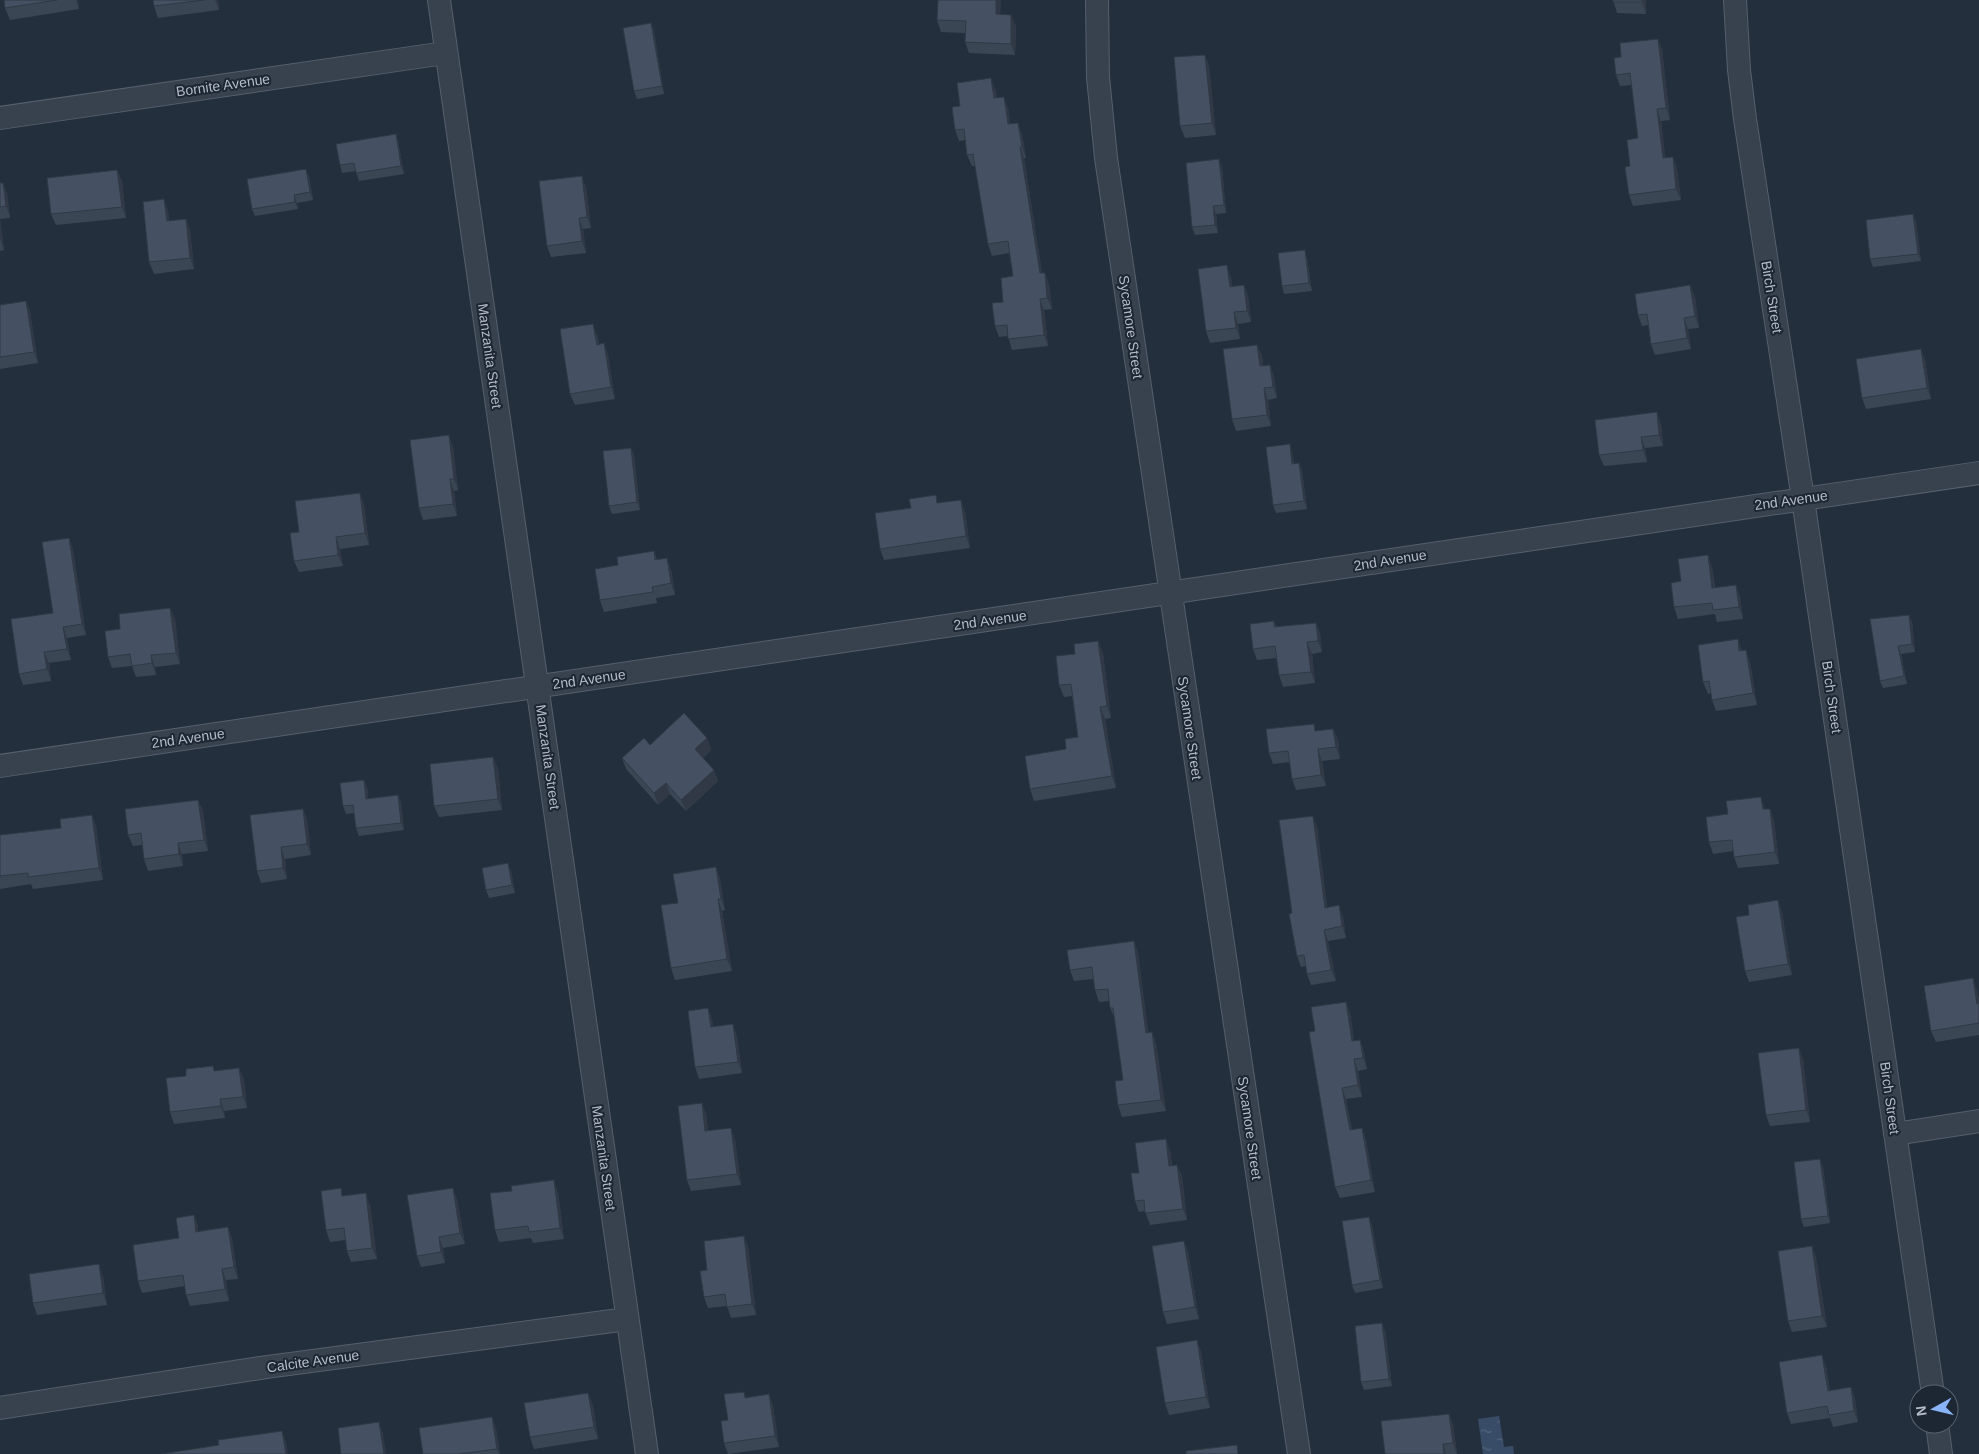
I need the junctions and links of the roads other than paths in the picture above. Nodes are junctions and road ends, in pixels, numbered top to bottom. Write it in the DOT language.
graph roads {
  1 [pos="439,0"];
  2 [pos="1097,0"];
  3 [pos="1735,0"];
  4 [pos="445,53"];
  5 [pos="0,118"];
  6 [pos="1979,473"];
  7 [pos="1803,499"];
  8 [pos="1170,594"];
  9 [pos="538,686"];
  10 [pos="0,766"];
  11 [pos="1979,1121"];
  12 [pos="1895,1134"];
  13 [pos="627,1318"];
  14 [pos="1932,1384"];
  15 [pos="0,1408"];
  16 [pos="1938,1434"];
  17 [pos="647,1454"];
  18 [pos="1299,1454"];
  19 [pos="1941,1454"];
  1 -- 4 [label="street, Manzanita Street"];
  2 -- 8 [label="street, Sycamore Street"];
  3 -- 7 [label="street, Birch Street"];
  4 -- 5 [label="street, Bornite Avenue"];
  4 -- 9 [label="street, Manzanita Street"];
  6 -- 7 [label="street, 2nd Avenue"];
  7 -- 8 [label="street, 2nd Avenue"];
  7 -- 12 [label="street, Birch Street"];
  8 -- 9 [label="street, 2nd Avenue"];
  8 -- 18 [label="street, Sycamore Street"];
  9 -- 10 [label="street, 2nd Avenue"];
  9 -- 13 [label="street, Manzanita Street"];
  11 -- 12 [label="street"];
  12 -- 14 [label="street, Birch Street"];
  13 -- 15 [label="street, Calcite Avenue"];
  13 -- 17 [label="street, Manzanita Street"];
  16 -- 19 [label="street"];
}
